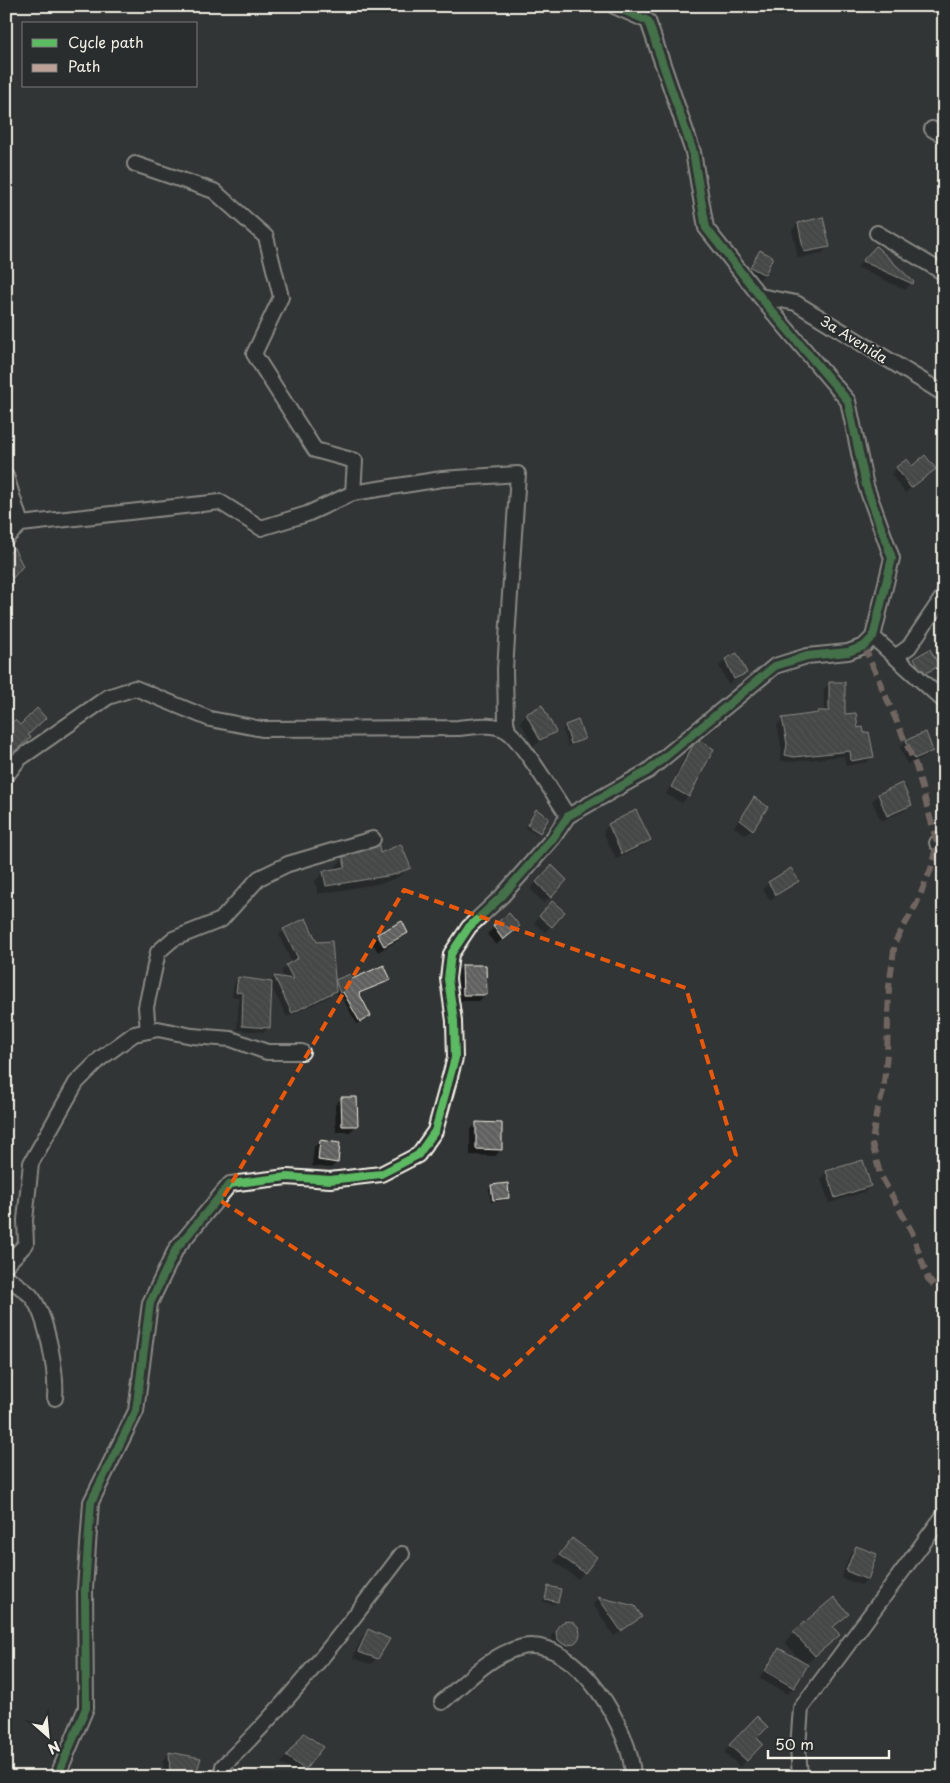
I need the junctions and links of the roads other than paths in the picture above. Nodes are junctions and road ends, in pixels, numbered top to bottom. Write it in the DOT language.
graph roads {
  1 [pos="614,6"];
  2 [pos="135,164"];
  3 [pos="877,233"];
  4 [pos="944,273"];
  5 [pos="760,296"];
  6 [pos="944,394"];
  7 [pos="6,476"];
  8 [pos="353,493"];
  9 [pos="21,524"];
  10 [pos="6,538"];
  11 [pos="944,595"];
  12 [pos="873,637"];
  13 [pos="895,658"];
  14 [pos="944,701"];
  15 [pos="508,731"];
  16 [pos="6,776"];
  17 [pos="568,816"];
  18 [pos="373,840"];
  19 [pos="148,1031"];
  20 [pos="302,1052"];
  21 [pos="6,1265"];
  22 [pos="6,1276"];
  23 [pos="55,1398"];
  24 [pos="944,1515"];
  25 [pos="402,1554"];
  26 [pos="442,1702"];
  27 [pos="57,1777"];
  28 [pos="222,1777"];
  29 [pos="633,1777"];
  30 [pos="800,1777"];
  1 -- 5 [label="street"];
  2 -- 8 [label="street"];
  3 -- 4 [label="street"];
  5 -- 6 [label="street, 3a Avenida"];
  5 -- 12 [label="street"];
  7 -- 9 [label="street"];
  8 -- 9 [label="street"];
  8 -- 15 [label="street"];
  9 -- 10 [label="street"];
  11 -- 13 [label="street"];
  12 -- 13 [label="street"];
  12 -- 17 [label="street"];
  13 -- 14 [label="street"];
  15 -- 16 [label="street"];
  15 -- 17 [label="street"];
  17 -- 27 [label="street"];
  18 -- 19 [label="street"];
  19 -- 20 [label="street"];
  19 -- 21 [label="street"];
  22 -- 23 [label="street"];
  24 -- 30 [label="street"];
  25 -- 28 [label="street"];
  26 -- 29 [label="street"];
}
